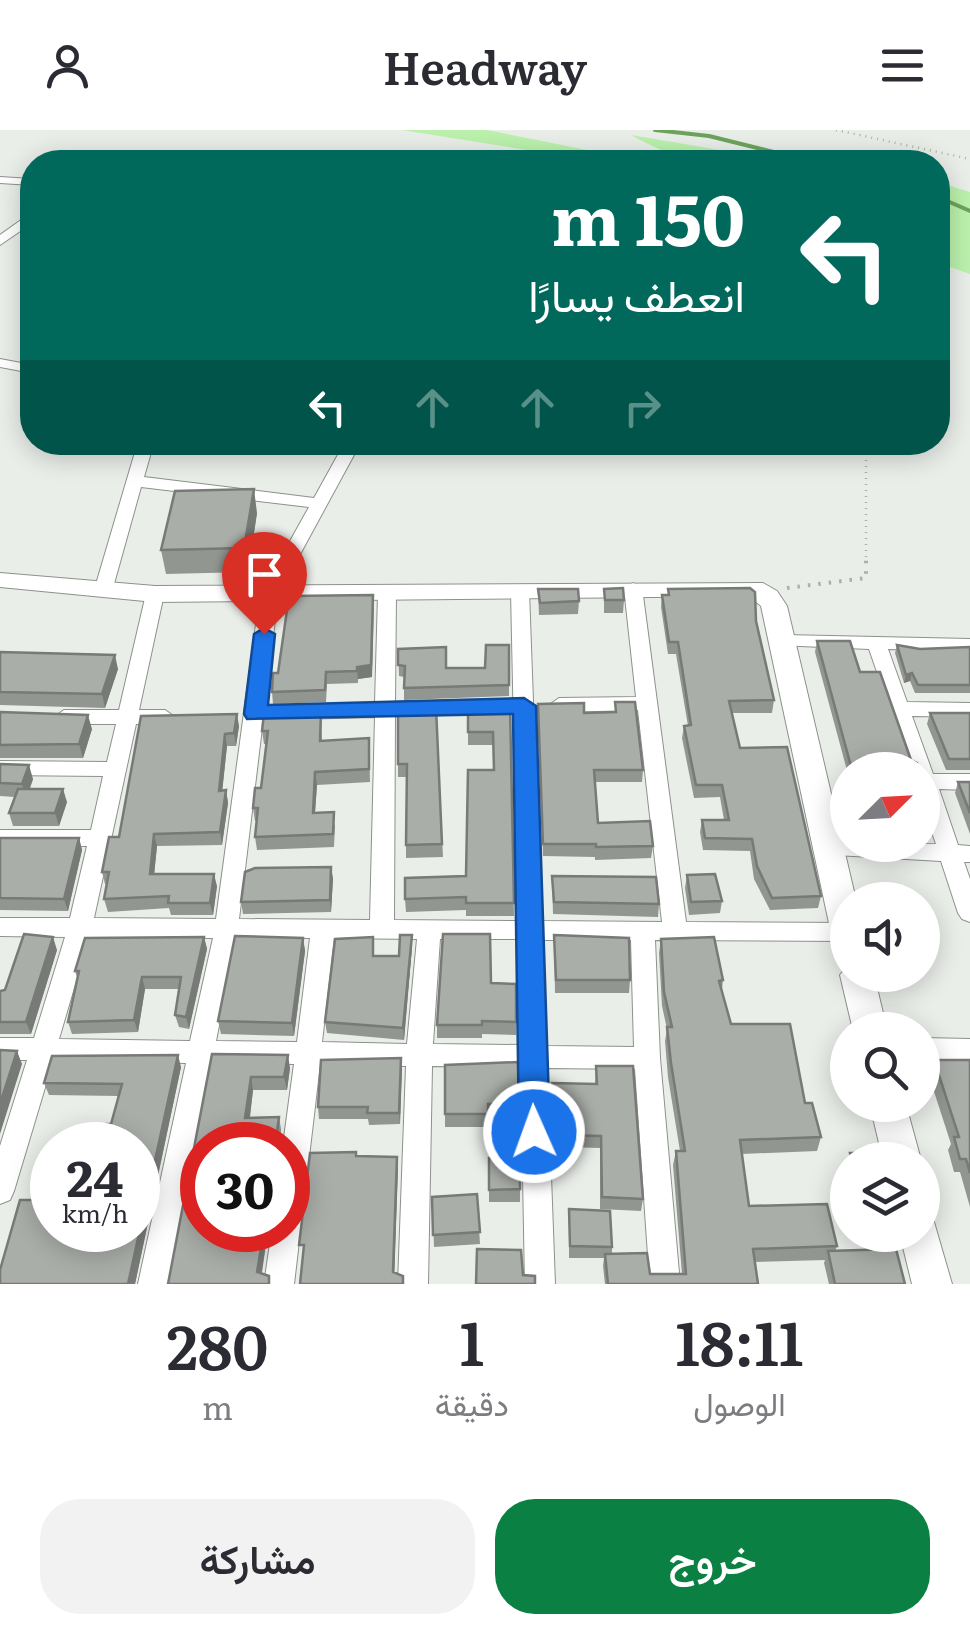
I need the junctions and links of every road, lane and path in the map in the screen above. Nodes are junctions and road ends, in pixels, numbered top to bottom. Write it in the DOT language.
graph roads {
  1 [pos="836,130"];
  2 [pos="928,150"];
  3 [pos="143,455"];
  4 [pos="346,455"];
  5 [pos="866,455"];
  6 [pos="136,482"];
  7 [pos="318,503"];
  8 [pos="0,580"];
  9 [pos="633,588"];
  10 [pos="103,591"];
  11 [pos="520,591"];
  12 [pos="762,592"];
  13 [pos="154,594"];
  14 [pos="387,594"];
  15 [pos="269,595"];
  16 [pos="784,641"];
  17 [pos="876,643"];
  18 [pos="970,645"];
  19 [pos="647,703"];
  20 [pos="524,706"];
  21 [pos="901,709"];
  22 [pos="383,710"];
  23 [pos="970,710"];
  24 [pos="246,714"];
  25 [pos="36,716"];
  26 [pos="180,716"];
  27 [pos="124,719"];
  28 [pos="916,752"];
  29 [pos="0,768"];
  30 [pos="113,769"];
  31 [pos="940,777"];
  32 [pos="970,782"];
  33 [pos="940,811"];
  34 [pos="0,838"];
  35 [pos="100,838"];
  36 [pos="826,848"];
  37 [pos="960,854"];
  38 [pos="834,882"];
  39 [pos="970,913"];
  40 [pos="0,927"];
  41 [pos="80,928"];
  42 [pos="226,930"];
  43 [pos="324,930"];
  44 [pos="530,930"];
  45 [pos="382,931"];
  46 [pos="643,931"];
  47 [pos="429,932"];
  48 [pos="675,932"];
  49 [pos="830,934"];
  50 [pos="0,1049"];
  51 [pos="43,1049"];
  52 [pos="940,1049"];
  53 [pos="204,1050"];
  54 [pos="970,1050"];
  55 [pos="309,1053"];
  56 [pos="532,1055"];
  57 [pos="419,1056"];
  58 [pos="647,1058"];
  59 [pos="300,1122"];
  60 [pos="0,1191"];
  61 [pos="283,1252"];
  62 [pos="924,1252"];
  63 [pos="153,1284"];
  64 [pos="279,1284"];
  65 [pos="414,1284"];
  66 [pos="540,1284"];
  67 [pos="666,1284"];
  68 [pos="932,1284"];
  1 -- 2 [label="path"];
  3 -- 6 [label="street"];
  4 -- 7 [label="street"];
  5 -- 12 [label="path"];
  6 -- 7 [label="street"];
  6 -- 10 [label="street"];
  7 -- 15 [label="street"];
  8 -- 10 [label="street"];
  9 -- 11 [label="street"];
  9 -- 12 [label="street"];
  9 -- 19 [label="street"];
  10 -- 13 [label="street"];
  11 -- 14 [label="street"];
  11 -- 20 [label="street"];
  12 -- 16 [label="street"];
  13 -- 15 [label="street"];
  13 -- 27 [label="street"];
  14 -- 15 [label="street"];
  14 -- 22 [label="street"];
  15 -- 24 [label="street"];
  16 -- 17 [label="street"];
  16 -- 36 [label="street"];
  17 -- 18 [label="street"];
  17 -- 21 [label="street"];
  19 -- 20 [label="street"];
  19 -- 48 [label="street"];
  20 -- 22 [label="street"];
  20 -- 44 [label="street"];
  21 -- 23 [label="street"];
  21 -- 28 [label="street"];
  22 -- 24 [label="street"];
  22 -- 45 [label="street"];
  24 -- 42 [label="street"];
  25 -- 27 [label="street"];
  26 -- 27 [label="street"];
  27 -- 30 [label="street"];
  29 -- 30 [label="street"];
  30 -- 35 [label="street"];
  31 -- 32 [label="street"];
  33 -- 37 [label="street"];
  34 -- 35 [label="street"];
  35 -- 41 [label="street"];
  36 -- 37 [label="street"];
  36 -- 38 [label="street"];
  37 -- 39 [label="street"];
  40 -- 41 [label="street"];
  41 -- 42 [label="street"];
  41 -- 51 [label="street"];
  42 -- 43 [label="street"];
  42 -- 53 [label="street"];
  43 -- 45 [label="street"];
  43 -- 55 [label="street"];
  44 -- 46 [label="street"];
  44 -- 47 [label="street"];
  44 -- 56 [label="street"];
  45 -- 47 [label="street"];
  46 -- 48 [label="street"];
  46 -- 58 [label="street"];
  47 -- 57 [label="street"];
  48 -- 49 [label="street"];
  50 -- 51 [label="street"];
  51 -- 53 [label="street"];
  51 -- 60 [label="street"];
  52 -- 54 [label="street"];
  53 -- 55 [label="street"];
  53 -- 63 [label="street"];
  55 -- 57 [label="street"];
  55 -- 59 [label="street"];
  56 -- 57 [label="street"];
  56 -- 58 [label="street"];
  56 -- 66 [label="street"];
  57 -- 65 [label="street"];
  58 -- 67 [label="street"];
  61 -- 64 [label="street"];
  62 -- 68 [label="street"];
}
